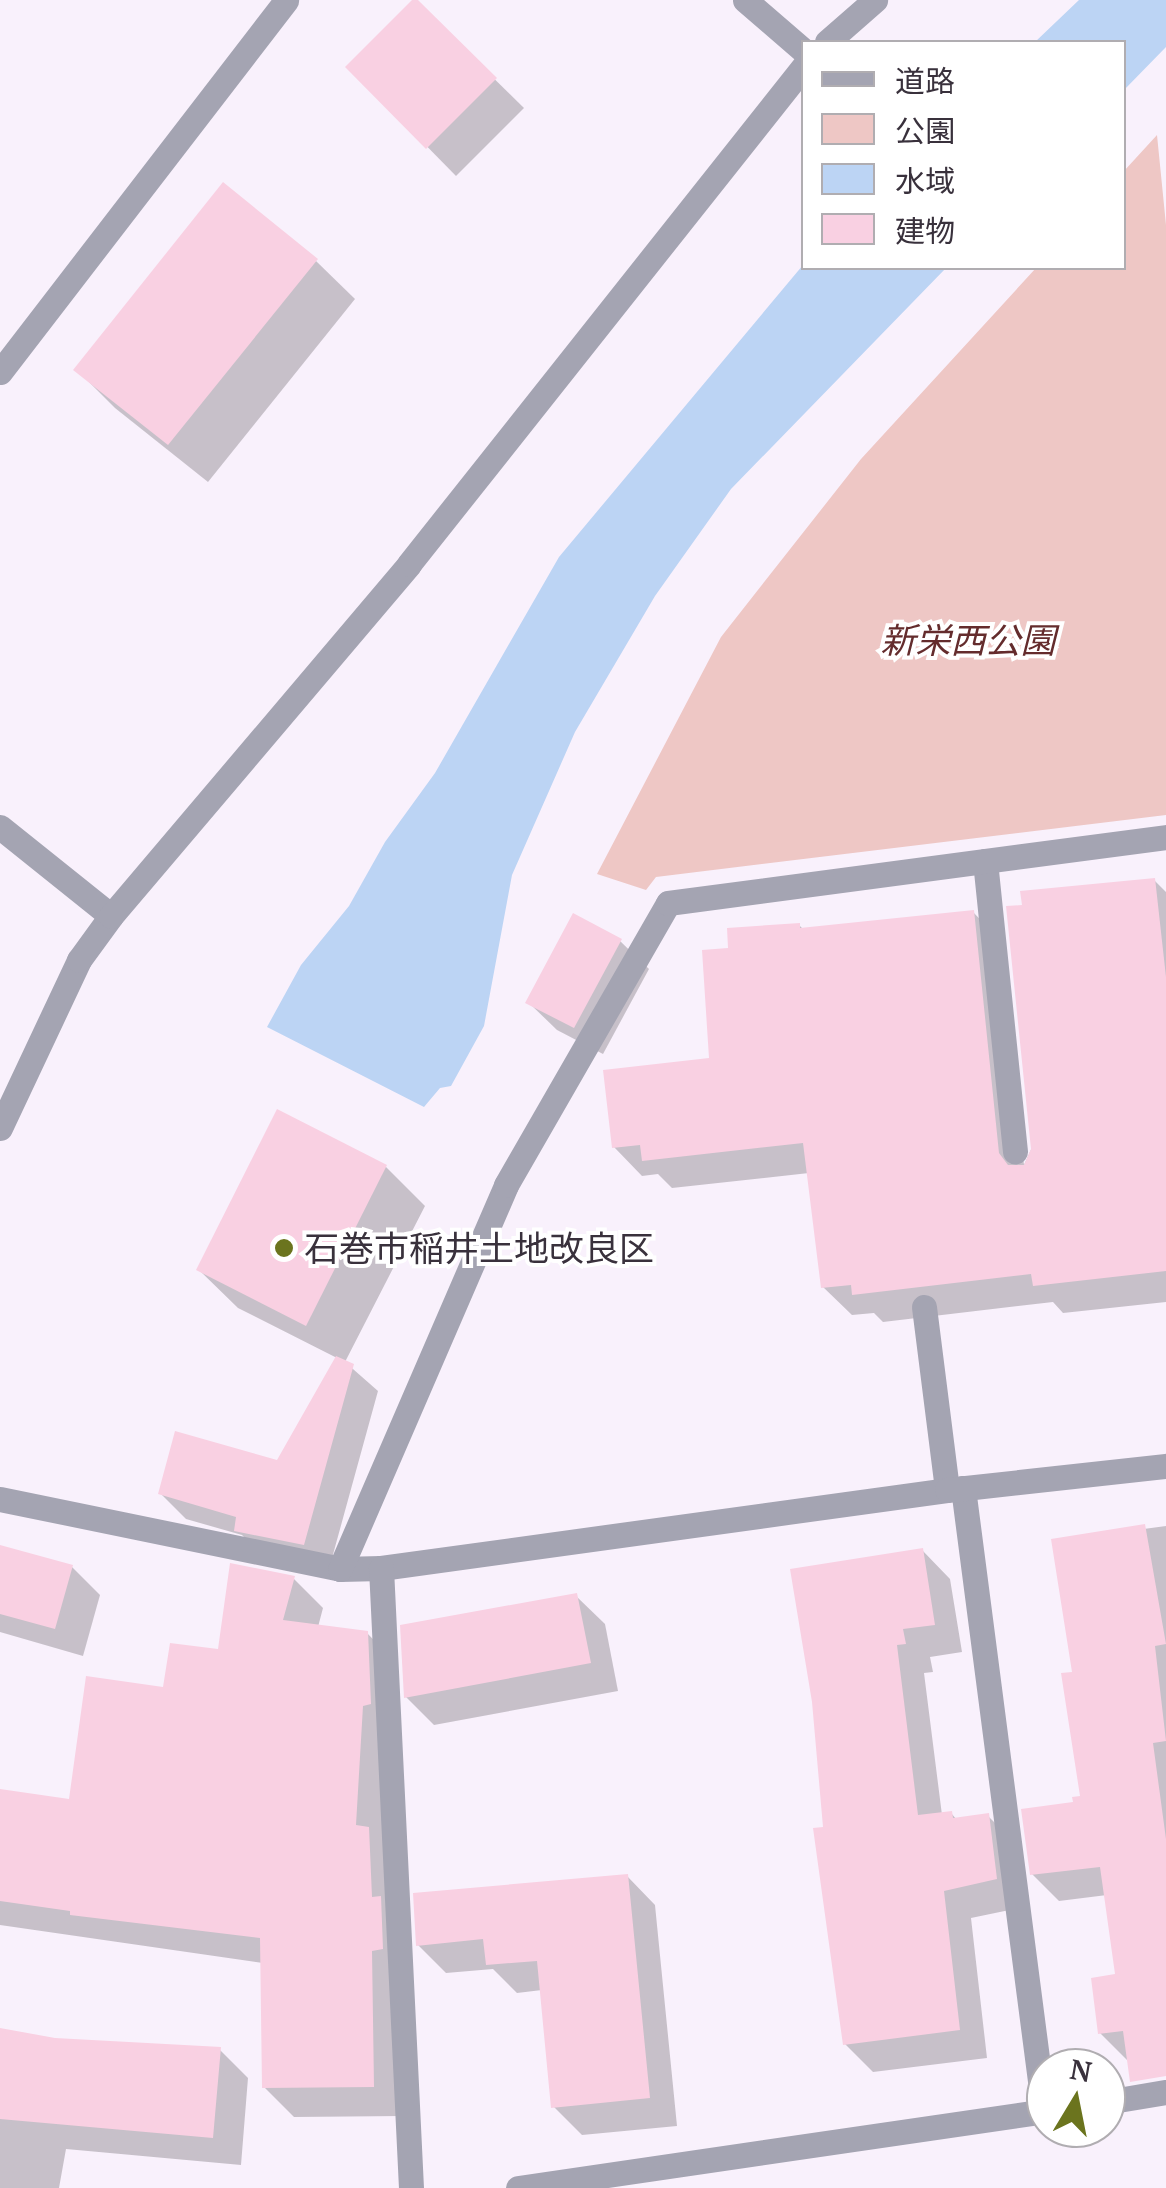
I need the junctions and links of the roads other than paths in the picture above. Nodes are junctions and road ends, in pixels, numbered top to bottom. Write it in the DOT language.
graph roads {
  1 [pos="286,0"];
  2 [pos="746,0"];
  3 [pos="875,0"];
  4 [pos="829,40"];
  5 [pos="801,48"];
  6 [pos="801,70"];
  7 [pos="0,372"];
  8 [pos="0,827"];
  9 [pos="1166,837"];
  10 [pos="986,861"];
  11 [pos="111,916"];
  12 [pos="0,1128"];
  13 [pos="1015,1151"];
  14 [pos="924,1308"];
  15 [pos="1166,1466"];
  16 [pos="955,1489"];
  17 [pos="0,1499"];
  18 [pos="381,1568"];
  19 [pos="340,1569"];
  20 [pos="1036,2048"];
  21 [pos="1166,2092"];
  22 [pos="1126,2099"];
  23 [pos="1026,2115"];
  24 [pos="411,2188"];
  25 [pos="518,2188"];
  1 -- 7 [label="street"];
  2 -- 5 [label="street"];
  3 -- 4 [label="street"];
  6 -- 11 [label="street"];
  8 -- 11 [label="street"];
  9 -- 10 [label="street"];
  10 -- 13 [label="street"];
  10 -- 19 [label="street"];
  11 -- 12 [label="street"];
  14 -- 16 [label="street"];
  15 -- 16 [label="street"];
  16 -- 18 [label="street"];
  16 -- 20 [label="street"];
  17 -- 19 [label="street"];
  18 -- 19 [label="street"];
  18 -- 24 [label="street"];
  21 -- 22 [label="street"];
  23 -- 25 [label="street"];
}
